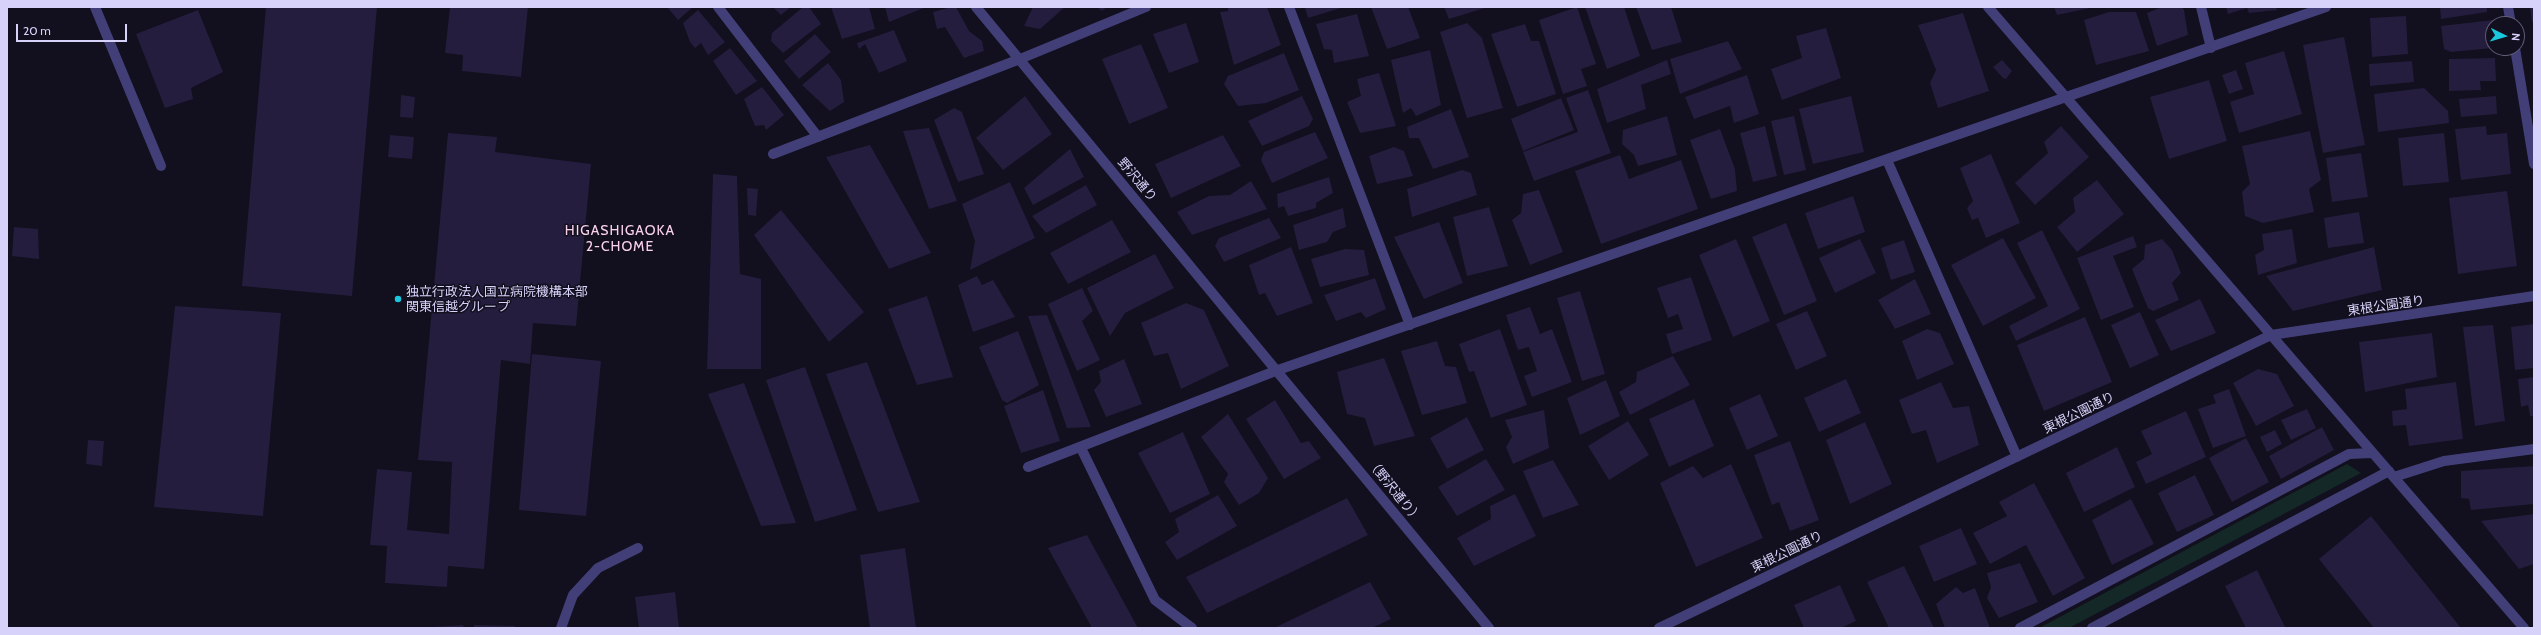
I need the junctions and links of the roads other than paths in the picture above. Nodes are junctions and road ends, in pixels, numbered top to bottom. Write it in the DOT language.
graph roads {
  1 [pos="95,7"];
  2 [pos="718,7"];
  3 [pos="976,7"];
  4 [pos="1146,7"];
  5 [pos="1289,7"];
  6 [pos="1988,7"];
  7 [pos="2201,7"];
  8 [pos="2326,7"];
  9 [pos="2211,48"];
  10 [pos="2516,56"];
  11 [pos="1020,59"];
  12 [pos="2067,97"];
  13 [pos="818,137"];
  14 [pos="773,154"];
  15 [pos="1887,160"];
  16 [pos="2534,164"];
  17 [pos="161,166"];
  18 [pos="2534,296"];
  19 [pos="1410,325"];
  20 [pos="2271,335"];
  21 [pos="1278,370"];
  22 [pos="1081,448"];
  23 [pos="2534,450"];
  24 [pos="2371,453"];
  25 [pos="2017,457"];
  26 [pos="1028,467"];
  27 [pos="2392,474"];
  28 [pos="638,548"];
  29 [pos="561,628"];
  30 [pos="1192,628"];
  31 [pos="1489,628"];
  32 [pos="1659,628"];
  33 [pos="2020,628"];
  34 [pos="2092,628"];
  35 [pos="2524,628"];
  1 -- 17 [label="street"];
  2 -- 13 [label="street"];
  3 -- 11 [label="street, 野沢通り"];
  4 -- 11 [label="street"];
  5 -- 19 [label="street"];
  6 -- 12 [label="street"];
  7 -- 9 [label="street"];
  8 -- 9 [label="street"];
  9 -- 12 [label="street"];
  10 -- 16 [label="street"];
  11 -- 13 [label="street"];
  11 -- 21 [label="street, 野沢通り"];
  12 -- 15 [label="street"];
  12 -- 20 [label="street"];
  13 -- 14 [label="street"];
  15 -- 19 [label="street"];
  15 -- 25 [label="street"];
  18 -- 20 [label="street, 東根公園通り"];
  19 -- 21 [label="street"];
  20 -- 24 [label="street"];
  20 -- 25 [label="street, 東根公園通り"];
  21 -- 22 [label="street"];
  21 -- 31 [label="street, （野沢通り）"];
  22 -- 26 [label="street"];
  22 -- 30 [label="street"];
  23 -- 27 [label="street"];
  24 -- 27 [label="street"];
  24 -- 33 [label="street"];
  25 -- 32 [label="street, 東根公園通り"];
  27 -- 34 [label="street"];
  27 -- 35 [label="street"];
  28 -- 29 [label="street"];
}
